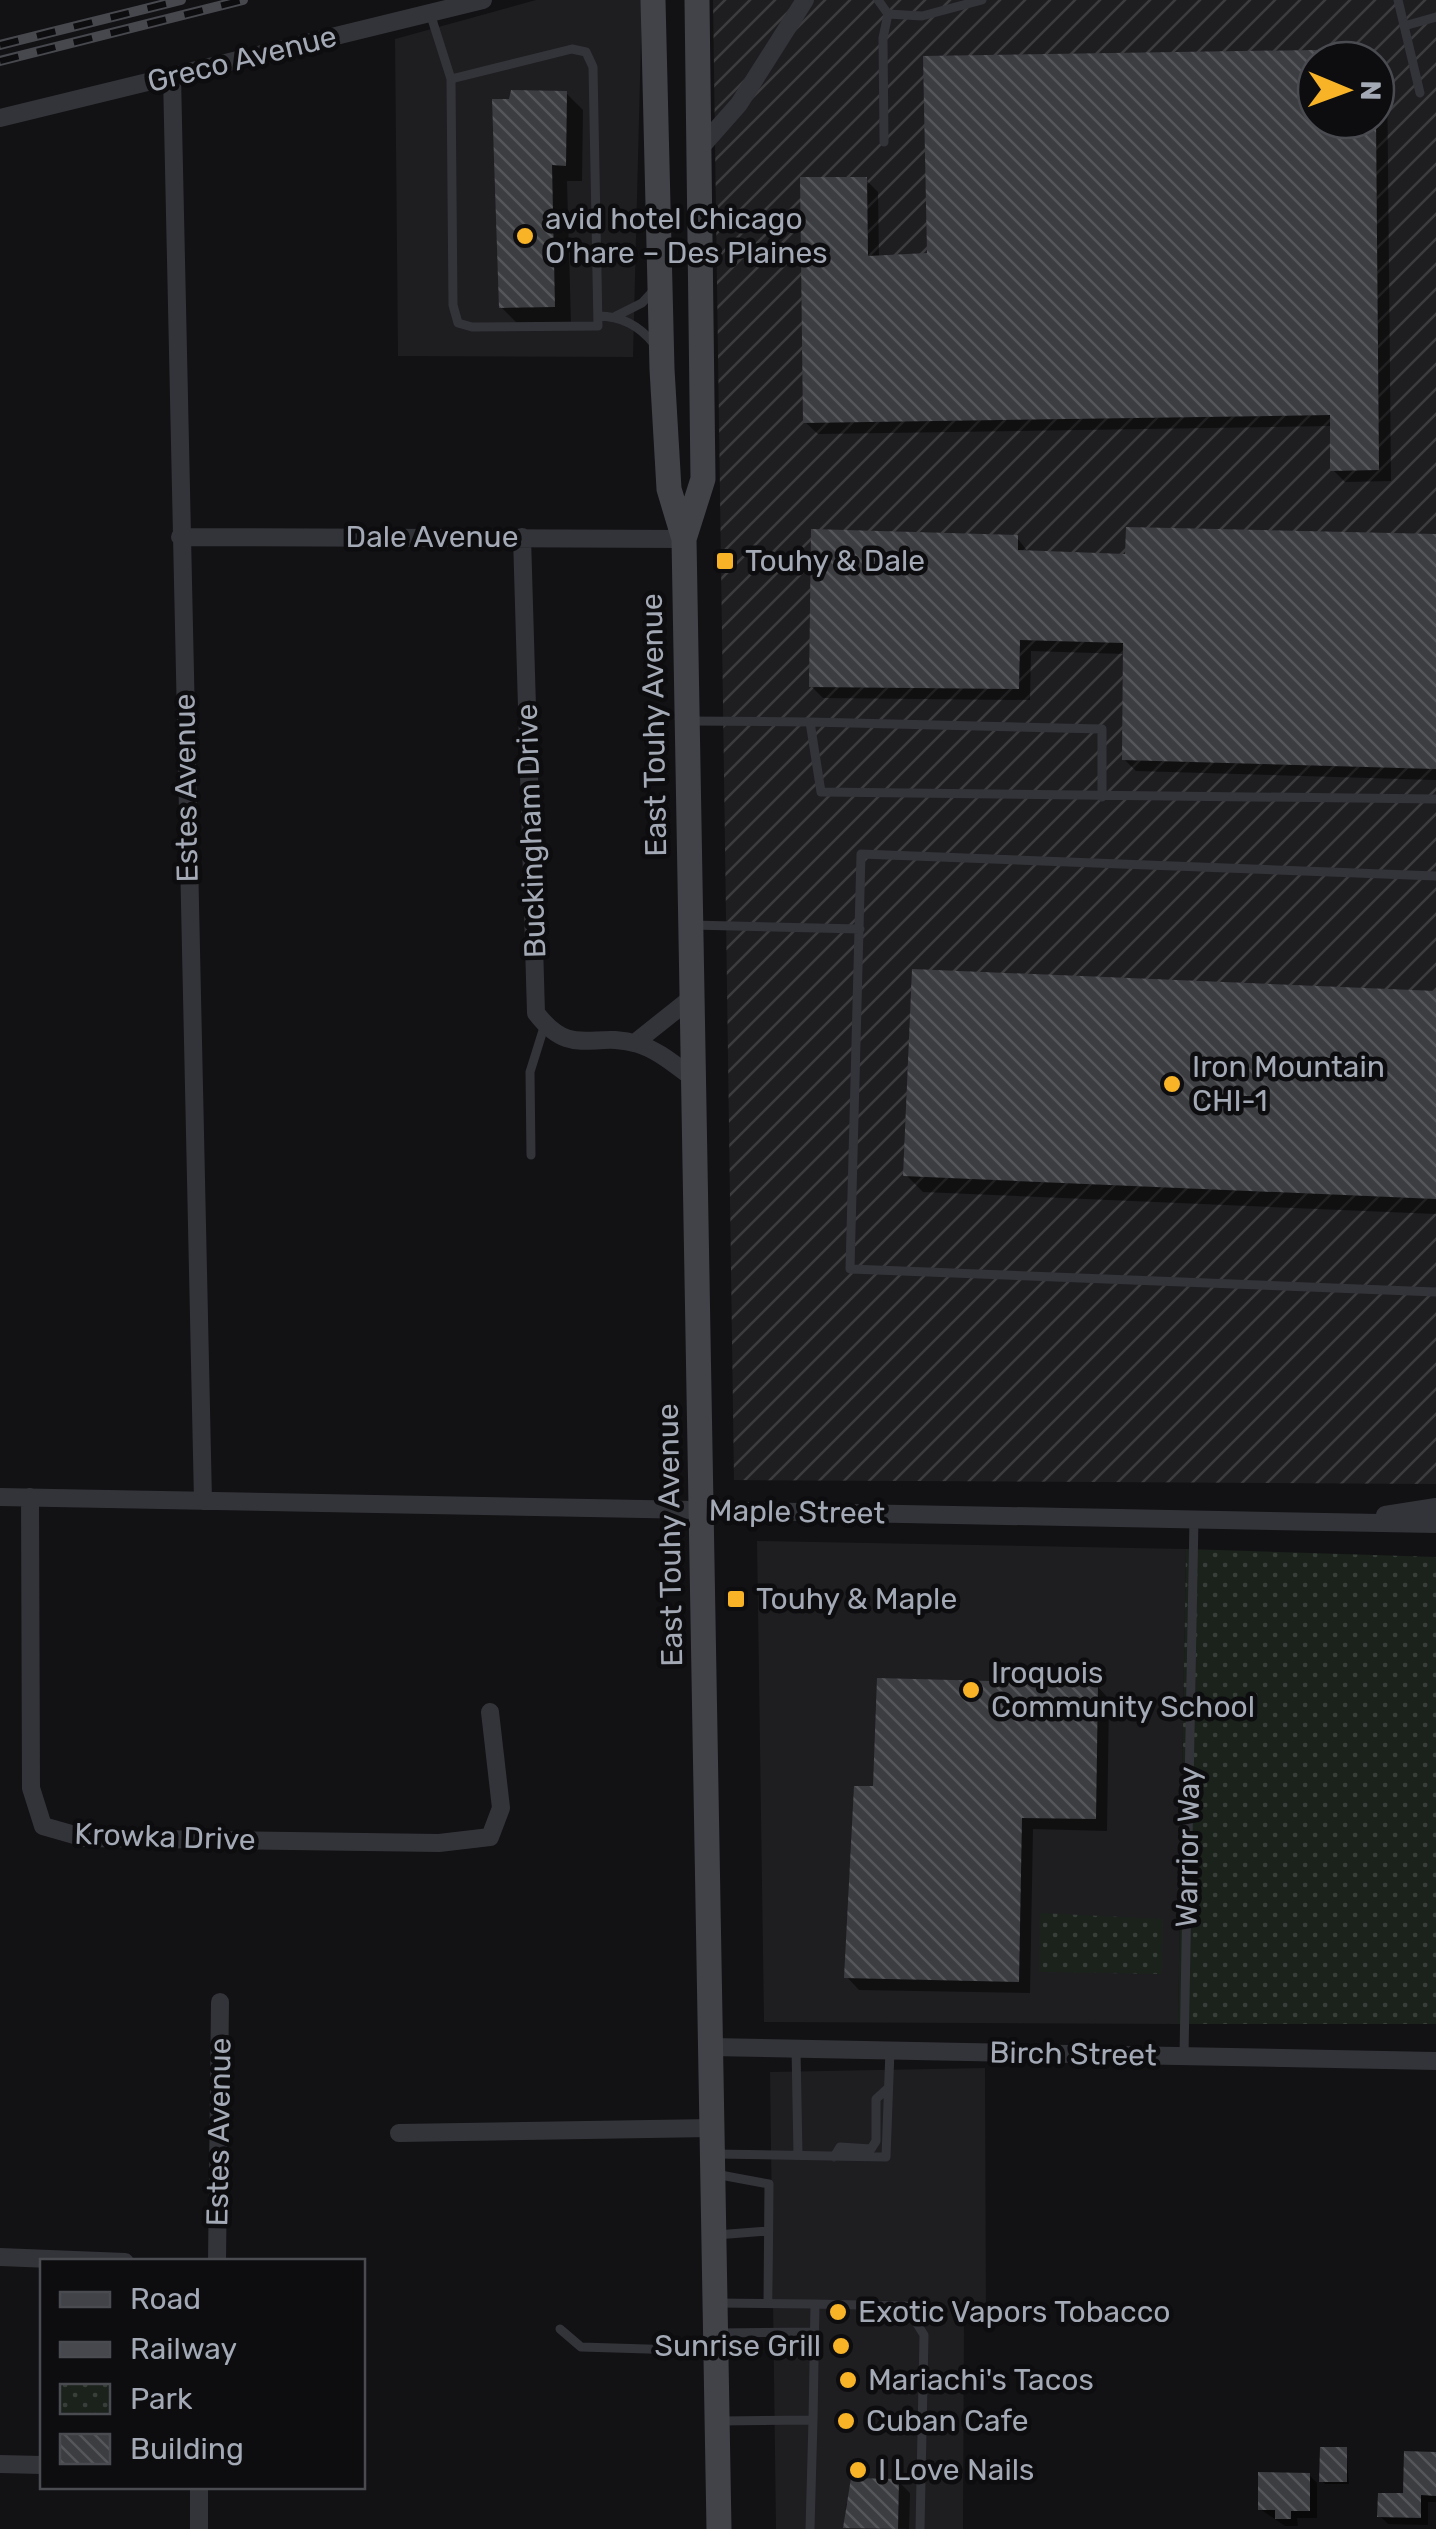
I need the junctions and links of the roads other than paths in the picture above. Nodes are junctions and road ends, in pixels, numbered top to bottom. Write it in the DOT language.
graph roads {
  1 [pos="483,0"];
  2 [pos="653,0"];
  3 [pos="697,0"];
  4 [pos="805,0"];
  5 [pos="878,0"];
  6 [pos="982,0"];
  7 [pos="1398,0"];
  8 [pos="430,13"];
  9 [pos="888,14"];
  10 [pos="1436,16"];
  11 [pos="1404,26"];
  12 [pos="172,76"];
  13 [pos="451,78"];
  14 [pos="1420,93"];
  15 [pos="0,118"];
  16 [pos="884,142"];
  17 [pos="701,147"];
  18 [pos="659,279"];
  19 [pos="598,316"];
  20 [pos="616,316"];
  21 [pos="662,354"];
  22 [pos="180,537"];
  23 [pos="522,537"];
  24 [pos="684,539"];
  25 [pos="686,721"];
  26 [pos="810,722"];
  27 [pos="1102,797"];
  28 [pos="1436,799"];
  29 [pos="1436,876"];
  30 [pos="690,925"];
  31 [pos="860,930"];
  32 [pos="690,999"];
  33 [pos="545,1024"];
  34 [pos="636,1042"];
  35 [pos="693,1078"];
  36 [pos="531,1156"];
  37 [pos="1436,1292"];
  38 [pos="0,1497"];
  39 [pos="30,1498"];
  40 [pos="204,1501"];
  41 [pos="1436,1507"];
  42 [pos="702,1510"];
  43 [pos="1194,1518"];
  44 [pos="1355,1521"];
  45 [pos="1436,1524"];
  46 [pos="490,1712"];
  47 [pos="220,2002"];
  48 [pos="710,2047"];
  49 [pos="796,2048"];
  50 [pos="890,2050"];
  51 [pos="1184,2056"];
  52 [pos="1436,2062"];
  53 [pos="887,2089"];
  54 [pos="399,2133"];
  55 [pos="712,2152"];
  56 [pos="798,2155"];
  57 [pos="834,2156"];
  58 [pos="768,2231"];
  59 [pos="714,2235"];
  60 [pos="0,2257"];
  61 [pos="50,2259"];
  62 [pos="217,2259"];
  63 [pos="715,2302"];
  64 [pos="768,2302"];
  65 [pos="815,2304"];
  66 [pos="560,2329"];
  67 [pos="814,2332"];
  68 [pos="716,2342"];
  69 [pos="813,2420"];
  70 [pos="717,2421"];
  71 [pos="0,2464"];
  72 [pos="40,2465"];
  73 [pos="199,2489"];
  74 [pos="199,2529"];
  75 [pos="719,2529"];
  76 [pos="810,2529"];
  77 [pos="920,2529"];
  1 -- 8 [label="street, Greco Avenue"];
  2 -- 18 [label="main road, East Touhy Avenue"];
  3 -- 17 [label="main road, East Touhy Avenue"];
  4 -- 17 [label="street"];
  5 -- 9 [label="lane"];
  6 -- 9 [label="lane"];
  7 -- 11 [label="lane"];
  8 -- 12 [label="street, Greco Avenue"];
  8 -- 13 [label="lane"];
  9 -- 16 [label="lane"];
  10 -- 11 [label="lane"];
  11 -- 14 [label="lane"];
  12 -- 15 [label="street, Greco Avenue"];
  12 -- 22 [label="street, Estes Avenue"];
  13 -- 19 [label="lane"];
  13 -- 19 [label="lane"];
  17 -- 24 [label="main road, East Touhy Avenue"];
  18 -- 20 [label="lane"];
  18 -- 21 [label="main road, East Touhy Avenue"];
  19 -- 20 [label="lane"];
  20 -- 21 [label="lane"];
  21 -- 24 [label="main road, East Touhy Avenue"];
  22 -- 23 [label="street, Dale Avenue"];
  22 -- 40 [label="street, Estes Avenue"];
  23 -- 24 [label="street, Dale Avenue"];
  23 -- 33 [label="street, Buckingham Drive"];
  24 -- 25 [label="main road, East Touhy Avenue"];
  25 -- 26 [label="lane"];
  25 -- 30 [label="main road, East Touhy Avenue"];
  26 -- 27 [label="lane"];
  26 -- 27 [label="lane"];
  27 -- 28 [label="lane"];
  29 -- 31 [label="lane"];
  30 -- 31 [label="lane"];
  30 -- 32 [label="main road, East Touhy Avenue"];
  31 -- 37 [label="lane"];
  32 -- 34 [label="street"];
  32 -- 35 [label="main road, East Touhy Avenue"];
  33 -- 34 [label="street"];
  33 -- 36 [label="lane"];
  34 -- 35 [label="street"];
  35 -- 42 [label="main road, East Touhy Avenue"];
  38 -- 39 [label="street, Maple Street"];
  39 -- 40 [label="street, Maple Street"];
  39 -- 46 [label="street, Krowka Drive"];
  40 -- 42 [label="street, Maple Street"];
  41 -- 44 [label="street, Maple Street"];
  42 -- 43 [label="street, Maple Street"];
  42 -- 48 [label="main road, East Touhy Avenue"];
  43 -- 44 [label="street, Maple Street"];
  43 -- 51 [label="lane, Warrior Way"];
  44 -- 45 [label="street, Maple Street"];
  47 -- 62 [label="street, Estes Avenue"];
  48 -- 49 [label="street, Birch Street"];
  48 -- 55 [label="main road, East Touhy Avenue"];
  49 -- 50 [label="street, Birch Street"];
  49 -- 56 [label="lane"];
  50 -- 51 [label="street, Birch Street"];
  50 -- 53 [label="lane"];
  51 -- 52 [label="street, Birch Street"];
  53 -- 57 [label="lane"];
  53 -- 57 [label="lane"];
  54 -- 55 [label="street"];
  55 -- 56 [label="lane"];
  55 -- 58 [label="lane"];
  55 -- 59 [label="main road, East Touhy Avenue"];
  56 -- 57 [label="lane"];
  58 -- 59 [label="lane"];
  58 -- 64 [label="lane"];
  59 -- 63 [label="main road, East Touhy Avenue"];
  60 -- 61 [label="street"];
  63 -- 64 [label="lane"];
  63 -- 68 [label="main road, East Touhy Avenue"];
  64 -- 65 [label="lane"];
  65 -- 67 [label="lane"];
  65 -- 77 [label="lane"];
  66 -- 68 [label="lane"];
  67 -- 68 [label="lane"];
  67 -- 69 [label="lane"];
  68 -- 70 [label="main road, East Touhy Avenue"];
  69 -- 70 [label="lane"];
  69 -- 76 [label="lane"];
  70 -- 75 [label="main road, East Touhy Avenue"];
  71 -- 72 [label="street"];
  73 -- 74 [label="street"];
}
